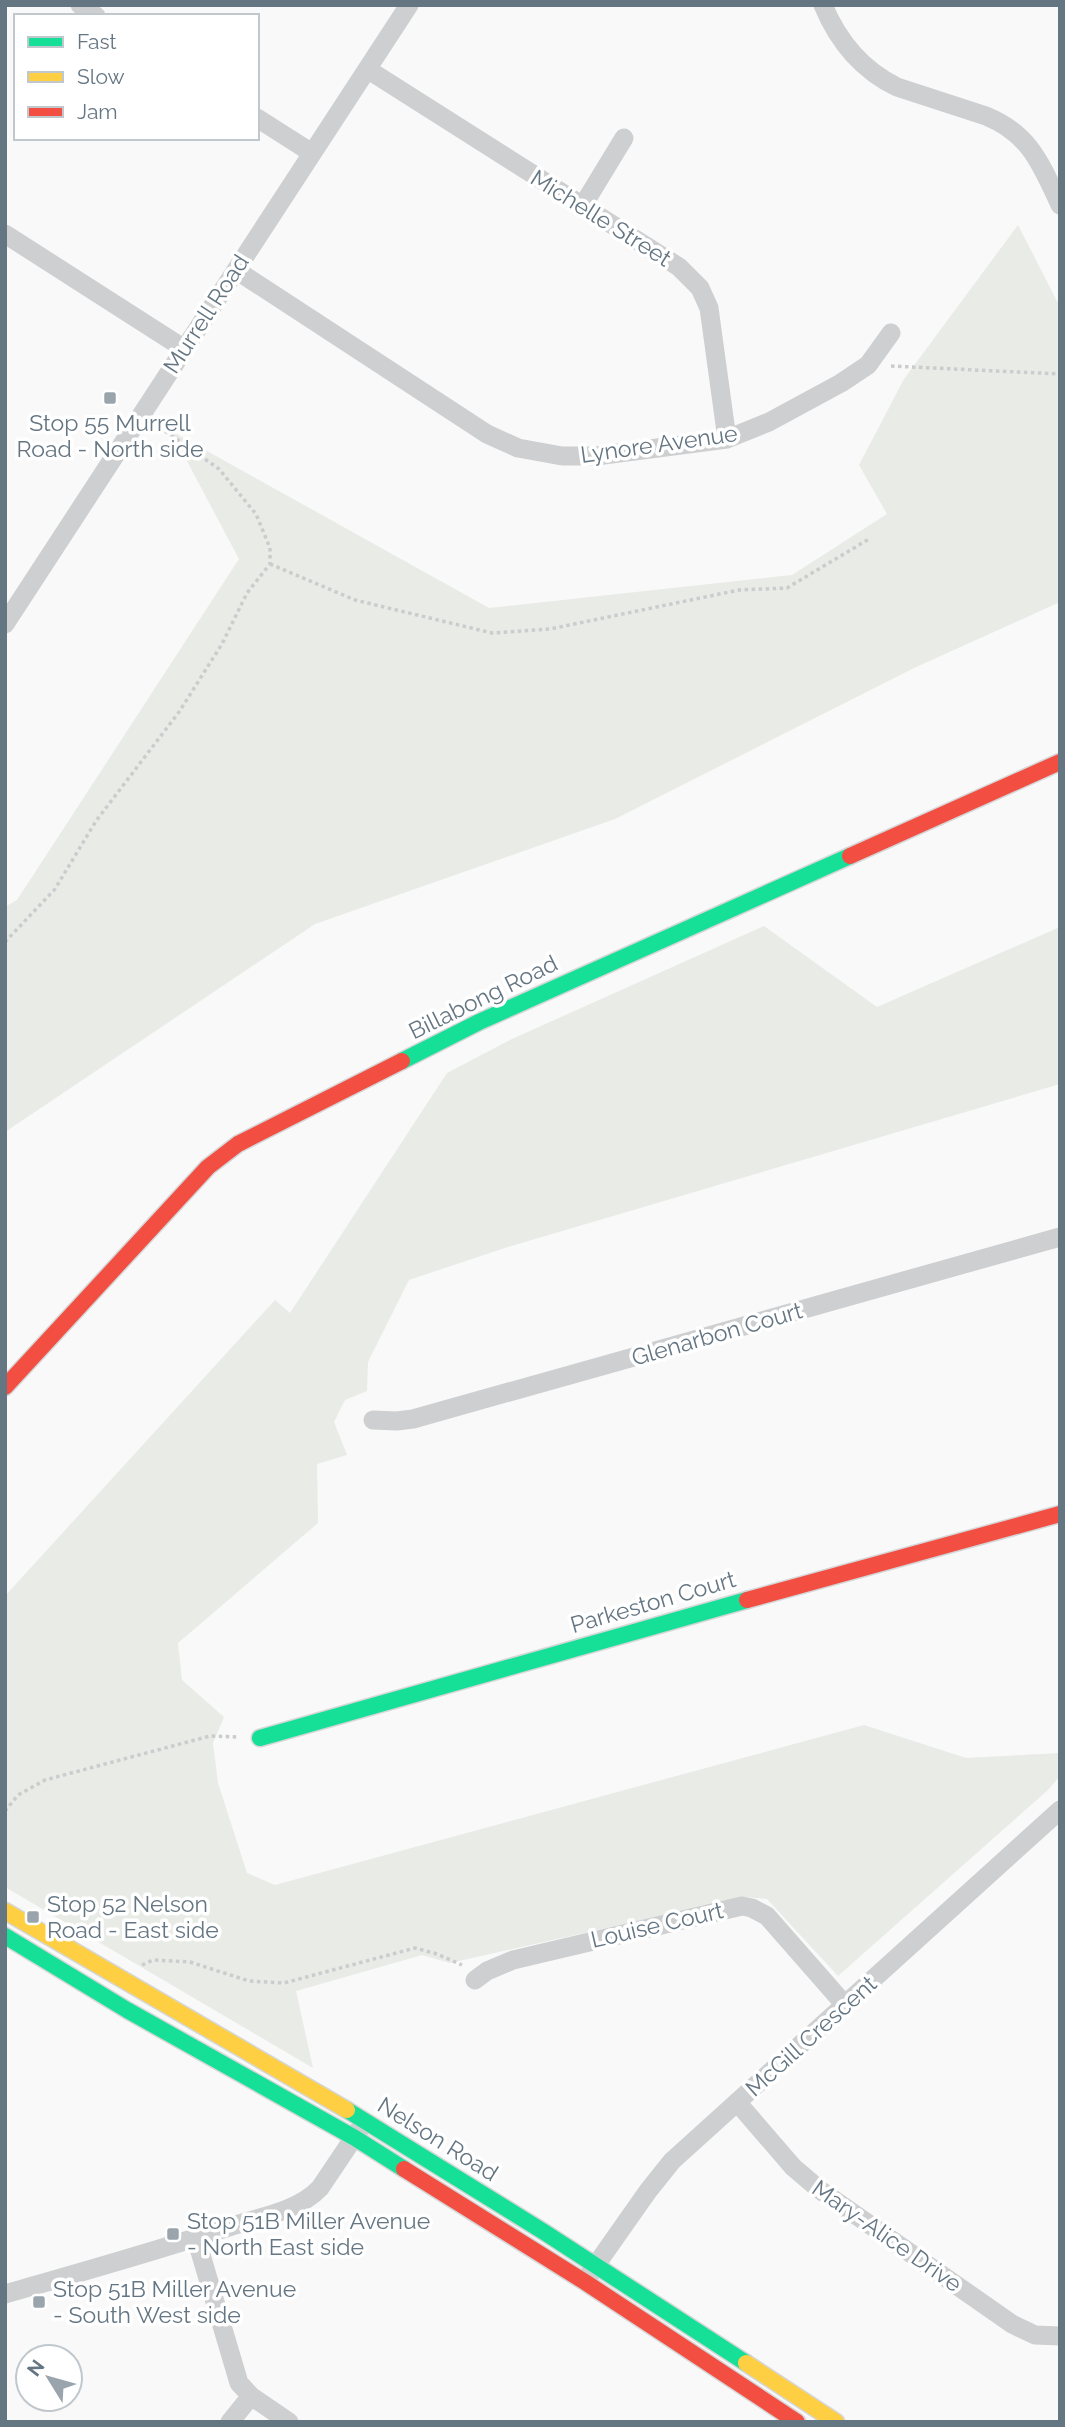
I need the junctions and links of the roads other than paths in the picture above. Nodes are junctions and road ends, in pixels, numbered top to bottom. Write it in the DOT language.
graph roads {
  1 [pos="409,5"];
  2 [pos="823,5"];
  3 [pos="367,69"];
  4 [pos="259,119"];
  5 [pos="624,138"];
  6 [pos="312,153"];
  7 [pos="1060,205"];
  8 [pos="582,207"];
  9 [pos="5,234"];
  10 [pos="236,271"];
  11 [pos="891,333"];
  12 [pos="183,348"];
  13 [pos="727,439"];
  14 [pos="5,624"];
  15 [pos="1060,762"];
  16 [pos="1060,1237"];
  17 [pos="12,1367"];
  18 [pos="5,1387"];
  19 [pos="373,1420"];
  20 [pos="1060,1514"];
  21 [pos="260,1738"];
  22 [pos="1060,1810"];
  23 [pos="5,1910"];
  24 [pos="5,1936"];
  25 [pos="470,1973"];
  26 [pos="845,2005"];
  27 [pos="737,2102"];
  28 [pos="365,2121"];
  29 [pos="355,2138"];
  30 [pos="196,2238"];
  31 [pos="596,2264"];
  32 [pos="585,2282"];
  33 [pos="5,2294"];
  34 [pos="1060,2336"];
  35 [pos="251,2396"];
  36 [pos="230,2422"];
  37 [pos="289,2422"];
  38 [pos="797,2422"];
  39 [pos="836,2422"];
  1 -- 3 [label="street, Murrell Road"];
  2 -- 7 [label="street"];
  3 -- 6 [label="street, Murrell Road"];
  3 -- 8 [label="street, Michelle Street"];
  4 -- 6 [label="street"];
  5 -- 8 [label="street"];
  6 -- 10 [label="street, Murrell Road"];
  8 -- 13 [label="street, Michelle Street"];
  9 -- 12 [label="street"];
  10 -- 12 [label="street, Murrell Road"];
  10 -- 13 [label="street, Lynore Avenue"];
  11 -- 13 [label="street, Lynore Avenue"];
  12 -- 14 [label="street, Murrell Road"];
  15 -- 17 [label="street, Billabong Road"];
  16 -- 19 [label="street, Glenarbon Court"];
  17 -- 18 [label="street, Billabong Road"];
  20 -- 21 [label="street, Parkeston Court"];
  22 -- 26 [label="street, McGill Crescent"];
  23 -- 28 [label="street, Nelson Road"];
  24 -- 29 [label="street, Nelson Road"];
  25 -- 26 [label="street, Louise Court"];
  26 -- 27 [label="street, McGill Crescent"];
  27 -- 31 [label="street, McGill Crescent"];
  27 -- 34 [label="street, Mary-Alice Drive"];
  28 -- 29 [label="street"];
  28 -- 31 [label="street, Nelson Road"];
  29 -- 30 [label="street"];
  29 -- 32 [label="street, Nelson Road"];
  30 -- 33 [label="street"];
  30 -- 35 [label="street"];
  31 -- 32 [label="street, McGill Crescent"];
  31 -- 39 [label="street, Nelson Road"];
  32 -- 38 [label="street, Nelson Road"];
  35 -- 36 [label="street"];
  35 -- 37 [label="street"];
}
